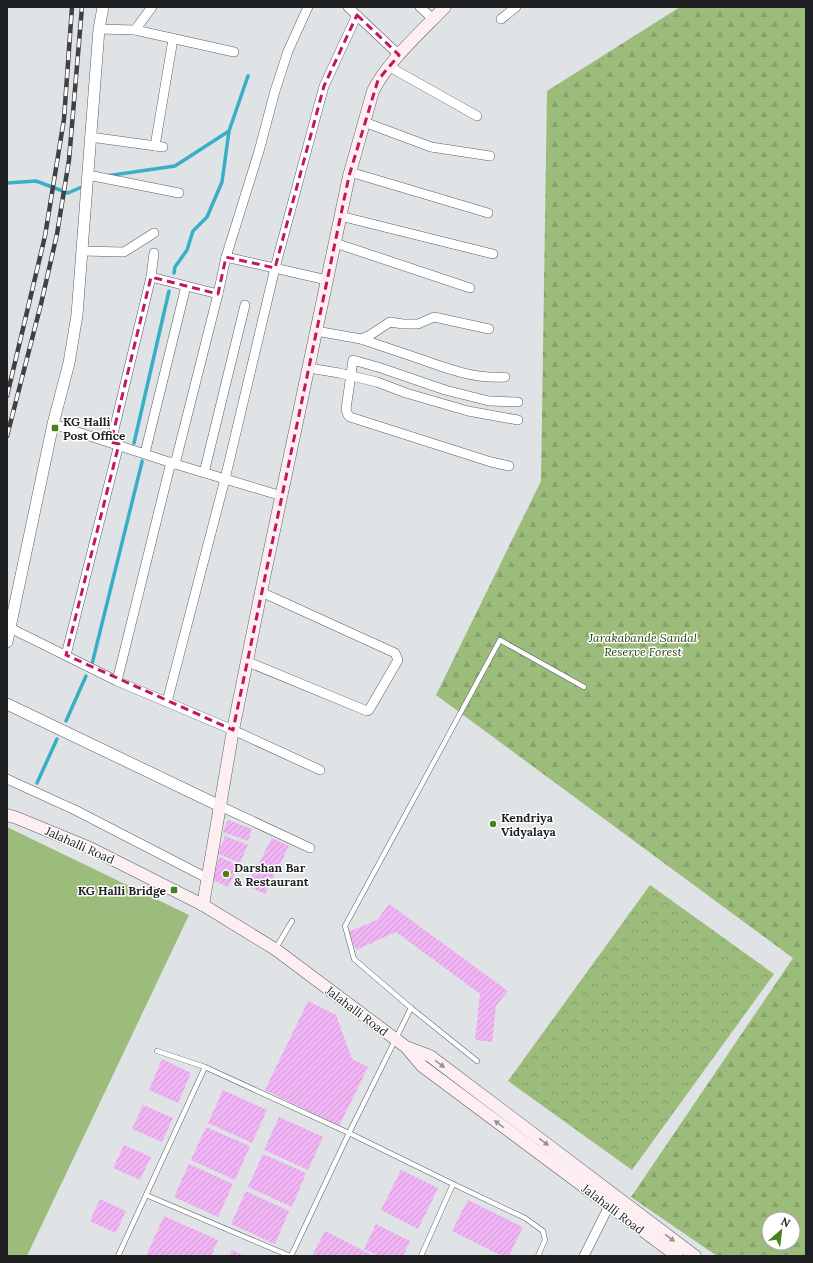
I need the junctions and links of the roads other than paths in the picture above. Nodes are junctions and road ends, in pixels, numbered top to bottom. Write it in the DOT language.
graph roads {
  1 [pos="103,7"];
  2 [pos="152,7"];
  3 [pos="308,7"];
  4 [pos="348,7"];
  5 [pos="420,7"];
  6 [pos="445,7"];
  7 [pos="516,7"];
  8 [pos="357,15"];
  9 [pos="433,19"];
  10 [pos="501,19"];
  11 [pos="99,29"];
  12 [pos="135,30"];
  13 [pos="173,39"];
  14 [pos="234,52"];
  15 [pos="399,55"];
  16 [pos="388,66"];
  17 [pos="477,116"];
  18 [pos="364,122"];
  19 [pos="90,137"];
  20 [pos="490,156"];
  21 [pos="350,172"];
  22 [pos="88,175"];
  23 [pos="179,193"];
  24 [pos="488,213"];
  25 [pos="340,216"];
  26 [pos="154,233"];
  27 [pos="335,243"];
  28 [pos="82,251"];
  29 [pos="154,252"];
  30 [pos="493,254"];
  31 [pos="226,257"];
  32 [pos="275,268"];
  33 [pos="151,277"];
  34 [pos="327,280"];
  35 [pos="186,286"];
  36 [pos="470,288"];
  37 [pos="218,294"];
  38 [pos="245,305"];
  39 [pos="489,329"];
  40 [pos="316,331"];
  41 [pos="361,339"];
  42 [pos="309,368"];
  43 [pos="350,375"];
  44 [pos="505,377"];
  45 [pos="518,402"];
  46 [pos="518,420"];
  47 [pos="53,424"];
  48 [pos="115,443"];
  49 [pos="145,453"];
  50 [pos="173,463"];
  51 [pos="510,466"];
  52 [pos="204,473"];
  53 [pos="225,479"];
  54 [pos="282,496"];
  55 [pos="261,592"];
  56 [pos="10,628"];
  57 [pos="7,642"];
  58 [pos="66,655"];
  59 [pos="248,662"];
  60 [pos="117,681"];
  61 [pos="584,687"];
  62 [pos="167,702"];
  63 [pos="7,704"];
  64 [pos="233,730"];
  65 [pos="320,770"];
  66 [pos="7,779"];
  67 [pos="220,806"];
  68 [pos="7,816"];
  69 [pos="310,848"];
  70 [pos="207,878"];
  71 [pos="203,905"];
  72 [pos="292,921"];
  73 [pos="275,949"];
  74 [pos="411,1008"];
  75 [pos="395,1039"];
  76 [pos="157,1052"];
  77 [pos="477,1061"];
  78 [pos="205,1067"];
  79 [pos="349,1133"];
  80 [pos="453,1184"];
  81 [pos="146,1195"];
  82 [pos="612,1201"];
  83 [pos="118,1256"];
  84 [pos="291,1256"];
  85 [pos="421,1256"];
  86 [pos="538,1256"];
  87 [pos="584,1256"];
  88 [pos="676,1256"];
  89 [pos="695,1256"];
  1 -- 11 [label="street"];
  2 -- 12 [label="street"];
  3 -- 31 [label="street"];
  4 -- 8 [label="street"];
  5 -- 9 [label="street"];
  6 -- 9 [label="main road"];
  7 -- 10 [label="street"];
  8 -- 15 [label="street"];
  8 -- 32 [label="street"];
  9 -- 15 [label="main road"];
  11 -- 12 [label="street"];
  11 -- 19 [label="street"];
  12 -- 13 [label="street"];
  13 -- 14 [label="street"];
  13 -- 19 [label="street"];
  15 -- 16 [label="main road"];
  16 -- 17 [label="street"];
  16 -- 18 [label="main road"];
  18 -- 20 [label="street"];
  18 -- 21 [label="main road"];
  19 -- 22 [label="street"];
  21 -- 24 [label="street"];
  21 -- 25 [label="main road"];
  22 -- 23 [label="street"];
  22 -- 28 [label="street"];
  25 -- 27 [label="main road"];
  25 -- 30 [label="street"];
  26 -- 28 [label="street"];
  27 -- 34 [label="main road"];
  27 -- 36 [label="street"];
  28 -- 47 [label="street"];
  29 -- 33 [label="street"];
  31 -- 32 [label="street"];
  31 -- 37 [label="street"];
  32 -- 34 [label="street"];
  32 -- 53 [label="street"];
  33 -- 35 [label="street"];
  33 -- 48 [label="street"];
  34 -- 40 [label="main road"];
  35 -- 37 [label="street"];
  35 -- 49 [label="street"];
  37 -- 50 [label="street"];
  38 -- 52 [label="street"];
  39 -- 41 [label="street"];
  40 -- 41 [label="street"];
  40 -- 42 [label="main road"];
  41 -- 44 [label="street"];
  42 -- 43 [label="street"];
  42 -- 54 [label="main road"];
  43 -- 45 [label="street"];
  43 -- 46 [label="street"];
  43 -- 51 [label="street"];
  47 -- 48 [label="street"];
  47 -- 56 [label="street"];
  48 -- 49 [label="street"];
  48 -- 58 [label="street"];
  49 -- 50 [label="street"];
  50 -- 52 [label="street"];
  50 -- 60 [label="street"];
  52 -- 53 [label="street"];
  53 -- 54 [label="street"];
  53 -- 62 [label="street"];
  54 -- 55 [label="main road"];
  55 -- 59 [label="main road"];
  55 -- 59 [label="street"];
  56 -- 57 [label="street"];
  56 -- 58 [label="street"];
  58 -- 60 [label="street"];
  59 -- 64 [label="main road"];
  60 -- 62 [label="street"];
  61 -- 74 [label="lane"];
  62 -- 64 [label="street"];
  63 -- 67 [label="street"];
  64 -- 65 [label="street"];
  64 -- 67 [label="main road"];
  66 -- 70 [label="street"];
  67 -- 69 [label="street"];
  67 -- 70 [label="main road"];
  68 -- 71 [label="main road, Jalahalli Road"];
  70 -- 71 [label="main road"];
  71 -- 73 [label="main road, Jalahalli Road"];
  72 -- 73 [label="lane"];
  73 -- 75 [label="main road, Jalahalli Road"];
  74 -- 75 [label="lane"];
  74 -- 77 [label="lane"];
  75 -- 79 [label="lane"];
  75 -- 82 [label="main road, Jalahalli Road"];
  76 -- 78 [label="lane"];
  78 -- 79 [label="lane"];
  78 -- 81 [label="lane"];
  79 -- 80 [label="lane"];
  79 -- 84 [label="lane"];
  80 -- 85 [label="lane"];
  80 -- 86 [label="lane"];
  81 -- 83 [label="lane"];
  81 -- 84 [label="lane"];
  82 -- 87 [label="street"];
  82 -- 88 [label="main road, Jalahalli Road"];
  82 -- 89 [label="main road, one-way"];
}
